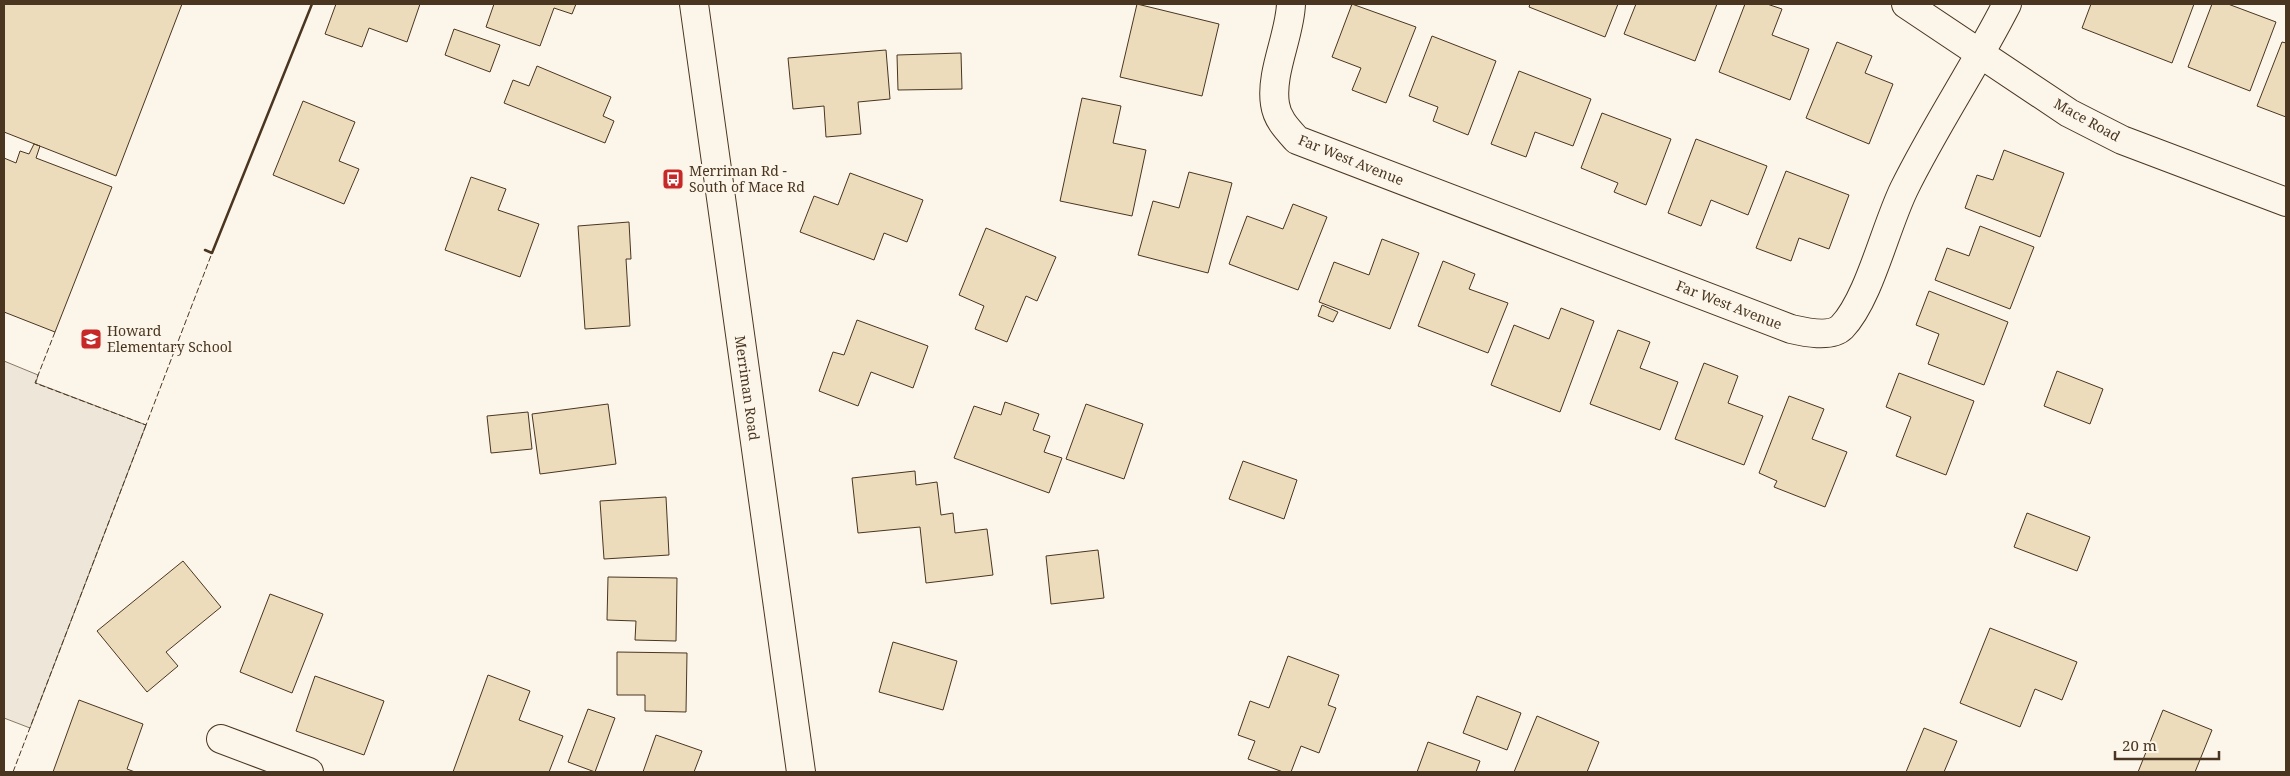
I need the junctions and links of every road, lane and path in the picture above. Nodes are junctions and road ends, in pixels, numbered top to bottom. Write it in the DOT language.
graph roads {
  1 [pos="694,4"];
  2 [pos="1292,4"];
  3 [pos="1906,4"];
  4 [pos="2007,4"];
  5 [pos="1982,53"];
  6 [pos="2286,202"];
  7 [pos="221,738"];
  8 [pos="309,772"];
  9 [pos="801,772"];
  1 -- 9 [label="street, Merriman Road"];
  2 -- 5 [label="street, Far West Avenue"];
  3 -- 5 [label="street, Mace Road"];
  4 -- 5 [label="street, Far West Avenue"];
  5 -- 6 [label="street, Mace Road"];
  7 -- 8 [label="street"];
}
